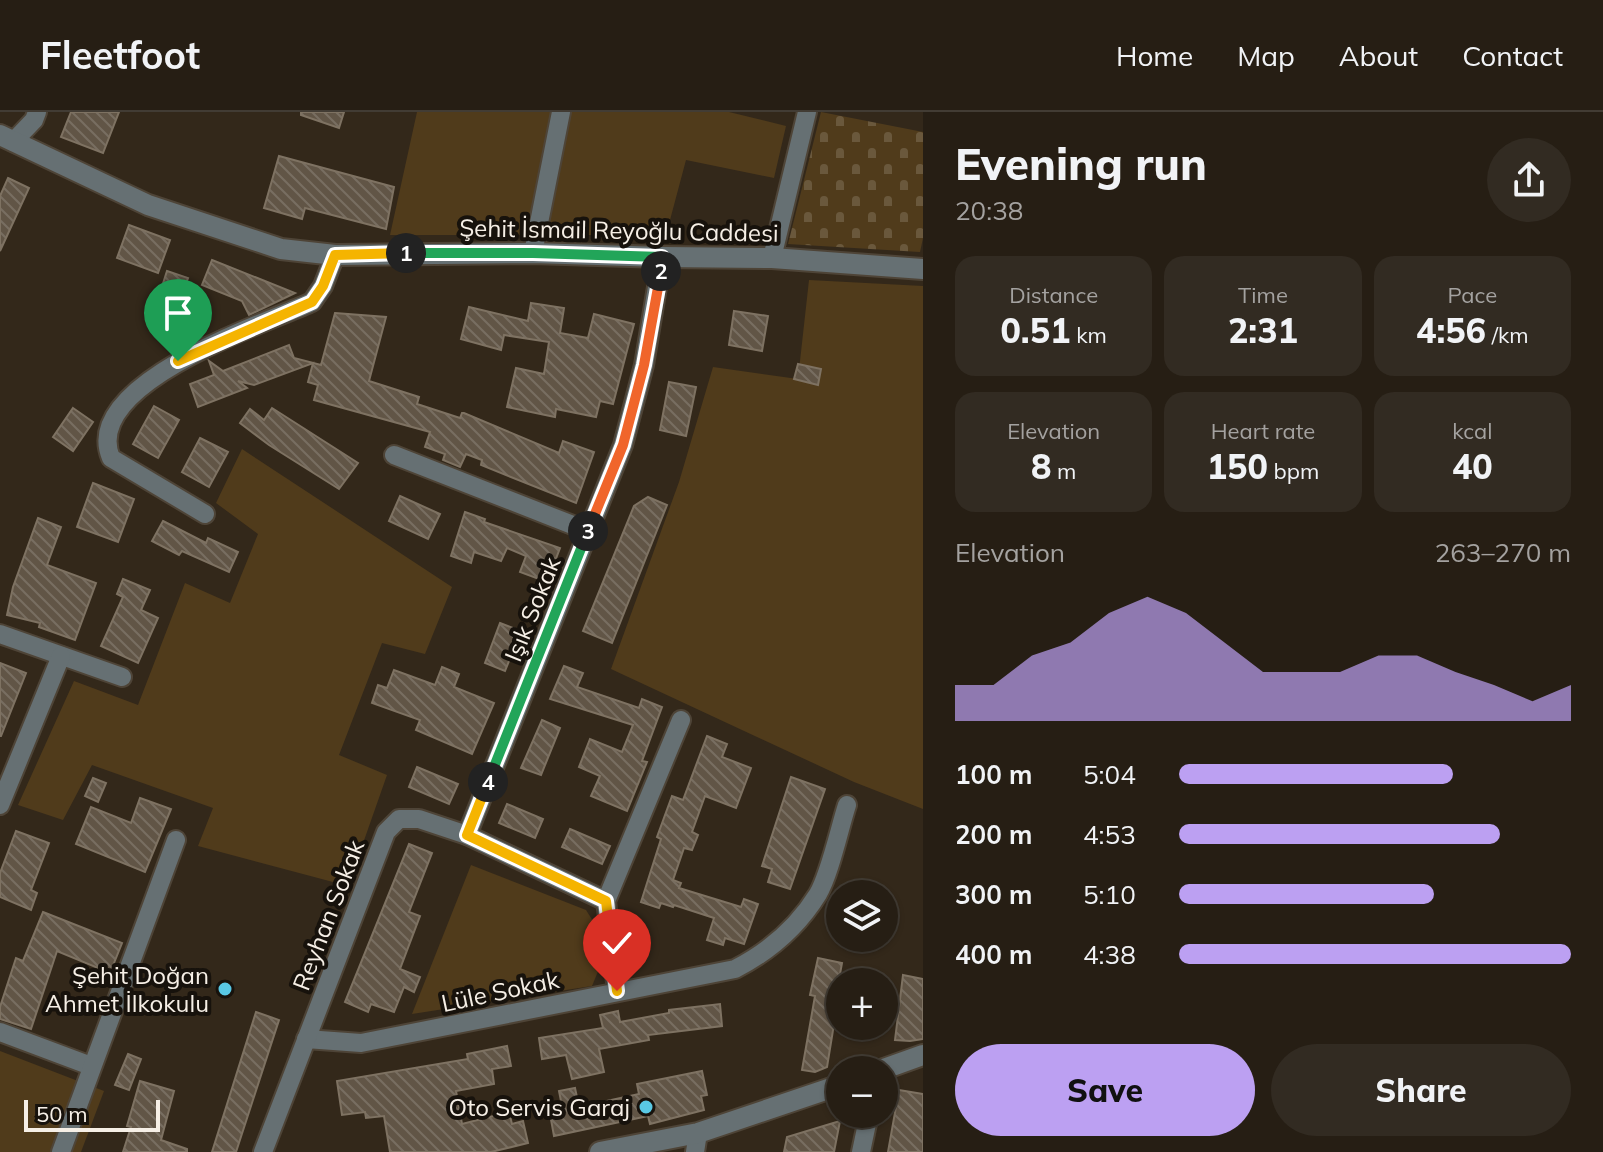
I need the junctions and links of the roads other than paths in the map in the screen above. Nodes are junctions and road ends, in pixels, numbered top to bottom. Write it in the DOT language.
graph roads {
  1 [pos="37,112"];
  2 [pos="561,112"];
  3 [pos="807,112"];
  4 [pos="7,138"];
  5 [pos="533,253"];
  6 [pos="335,255"];
  7 [pos="662,257"];
  8 [pos="772,258"];
  9 [pos="923,269"];
  10 [pos="394,455"];
  11 [pos="205,514"];
  12 [pos="588,531"];
  13 [pos="0,634"];
  14 [pos="61,656"];
  15 [pos="122,677"];
  16 [pos="681,720"];
  17 [pos="0,805"];
  18 [pos="847,805"];
  19 [pos="467,835"];
  20 [pos="176,840"];
  21 [pos="606,901"];
  22 [pos="617,991"];
  23 [pos="0,1032"];
  24 [pos="306,1039"];
  25 [pos="923,1055"];
  26 [pos="898,1064"];
  27 [pos="91,1066"];
  28 [pos="826,1091"];
  29 [pos="866,1128"];
  30 [pos="696,1142"];
  31 [pos="61,1152"];
  32 [pos="263,1152"];
  33 [pos="600,1152"];
  34 [pos="861,1152"];
  1 -- 4 [label="street"];
  2 -- 5 [label="street"];
  3 -- 8 [label="street"];
  4 -- 6 [label="street, Şehit İsmail Reyoğlu Caddesi"];
  5 -- 6 [label="street, Şehit İsmail Reyoğlu Caddesi"];
  5 -- 7 [label="street, Şehit İsmail Reyoğlu Caddesi"];
  6 -- 11 [label="street"];
  7 -- 8 [label="street, Şehit İsmail Reyoğlu Caddesi"];
  7 -- 12 [label="street, Işık Sokak"];
  8 -- 9 [label="street, Şehit İsmail Reyoğlu Caddesi"];
  10 -- 12 [label="street"];
  12 -- 19 [label="street, Işık Sokak"];
  13 -- 14 [label="street"];
  14 -- 15 [label="street"];
  14 -- 17 [label="street"];
  16 -- 21 [label="street"];
  18 -- 22 [label="street, Lüle Sokak"];
  19 -- 21 [label="street, Reyhan Sokak"];
  19 -- 24 [label="street, Reyhan Sokak"];
  20 -- 27 [label="street"];
  21 -- 22 [label="street"];
  22 -- 24 [label="street, Lüle Sokak"];
  23 -- 27 [label="street"];
  24 -- 32 [label="street, Reyhan Sokak"];
  25 -- 26 [label="street"];
  27 -- 31 [label="street"];
  28 -- 30 [label="street"];
  29 -- 34 [label="street"];
  30 -- 33 [label="street"];
}
